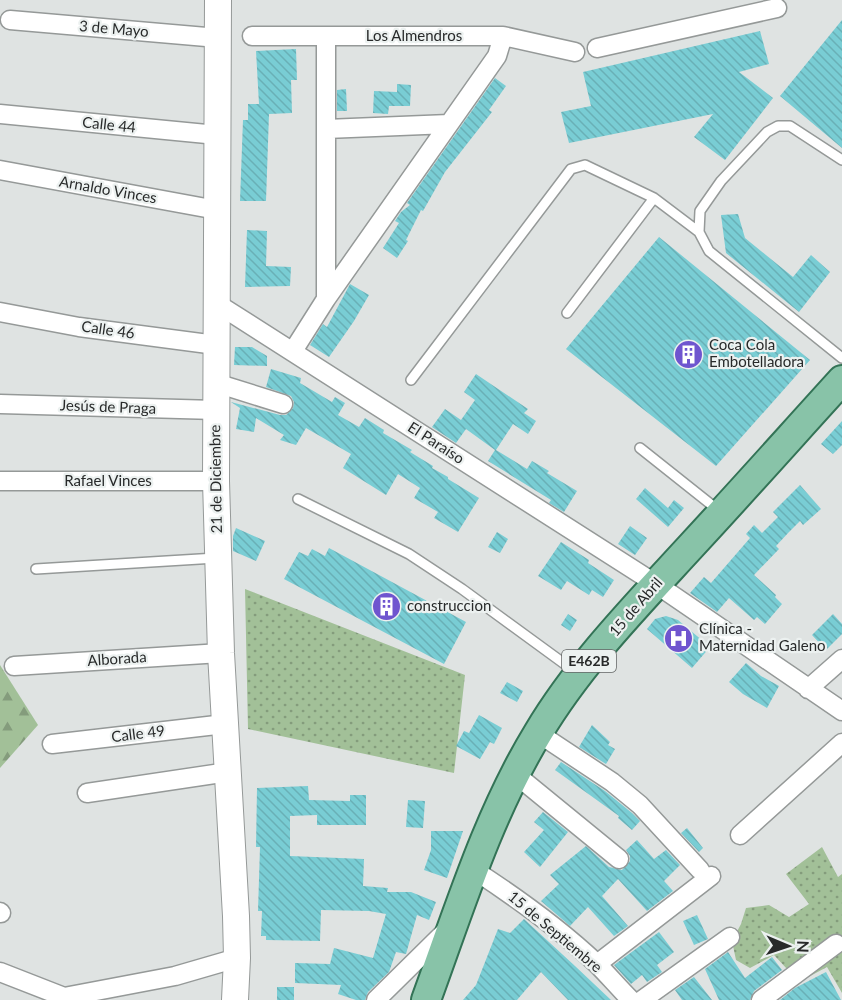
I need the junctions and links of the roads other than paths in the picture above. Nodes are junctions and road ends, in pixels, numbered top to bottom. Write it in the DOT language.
graph roads {
  1 [pos="218,0"];
  2 [pos="778,3"];
  3 [pos="10,20"];
  4 [pos="252,36"];
  5 [pos="326,36"];
  6 [pos="503,36"];
  7 [pos="218,38"];
  8 [pos="597,48"];
  9 [pos="575,52"];
  10 [pos="0,114"];
  11 [pos="449,124"];
  12 [pos="326,129"];
  13 [pos="217,135"];
  14 [pos="842,160"];
  15 [pos="0,170"];
  16 [pos="654,198"];
  17 [pos="217,210"];
  18 [pos="699,232"];
  19 [pos="326,298"];
  20 [pos="216,303"];
  21 [pos="0,312"];
  22 [pos="567,313"];
  23 [pos="216,345"];
  24 [pos="293,351"];
  25 [pos="842,358"];
  26 [pos="411,380"];
  27 [pos="842,380"];
  28 [pos="216,383"];
  29 [pos="0,404"];
  30 [pos="284,404"];
  31 [pos="216,411"];
  32 [pos="640,448"];
  33 [pos="0,481"];
  34 [pos="216,481"];
  35 [pos="298,499"];
  36 [pos="722,513"];
  37 [pos="218,558"];
  38 [pos="36,569"];
  39 [pos="656,584"];
  40 [pos="221,653"];
  41 [pos="842,659"];
  42 [pos="14,666"];
  43 [pos="579,674"];
  44 [pos="808,689"];
  45 [pos="842,711"];
  46 [pos="225,724"];
  47 [pos="538,733"];
  48 [pos="842,743"];
  49 [pos="52,744"];
  50 [pos="228,772"];
  51 [pos="515,774"];
  52 [pos="87,794"];
  53 [pos="740,835"];
  54 [pos="619,859"];
  55 [pos="474,870"];
  56 [pos="453,924"];
  57 [pos="730,937"];
  58 [pos="836,944"];
  59 [pos="237,958"];
  60 [pos="597,964"];
  61 [pos="3,974"];
  62 [pos="235,1000"];
  63 [pos="376,1000"];
  64 [pos="426,1000"];
  65 [pos="631,1000"];
  66 [pos="642,1000"];
  67 [pos="761,1000"];
  1 -- 7 [label="street, 21 de Diciembre"];
  2 -- 8 [label="street"];
  3 -- 7 [label="street, 3 de Mayo"];
  4 -- 5 [label="street, Los Almendros"];
  5 -- 6 [label="street, Los Almendros"];
  5 -- 12 [label="street"];
  6 -- 9 [label="street, Los Almendros"];
  6 -- 11 [label="street"];
  7 -- 13 [label="street, 21 de Diciembre"];
  10 -- 13 [label="street, Calle 44"];
  11 -- 12 [label="street"];
  11 -- 19 [label="street"];
  12 -- 19 [label="street"];
  13 -- 17 [label="street, 21 de Diciembre"];
  14 -- 18 [label="lane"];
  15 -- 17 [label="street, Arnaldo Vinces"];
  16 -- 18 [label="lane"];
  16 -- 22 [label="lane"];
  16 -- 26 [label="lane"];
  17 -- 20 [label="street, 21 de Diciembre"];
  18 -- 25 [label="lane"];
  19 -- 24 [label="street"];
  20 -- 23 [label="street, 21 de Diciembre"];
  20 -- 24 [label="street, El Paraíso"];
  21 -- 23 [label="street, Calle 46"];
  23 -- 28 [label="street, 21 de Diciembre"];
  24 -- 39 [label="street, El Paraíso"];
  27 -- 36 [label="main road, 15 de Abril / E462B"];
  28 -- 30 [label="street"];
  28 -- 31 [label="street, 21 de Diciembre"];
  29 -- 31 [label="street, Jesús de Praga"];
  31 -- 34 [label="street, 21 de Diciembre"];
  32 -- 36 [label="lane"];
  33 -- 34 [label="street, Rafael Vinces"];
  34 -- 37 [label="street, 21 de Diciembre"];
  35 -- 43 [label="lane"];
  36 -- 39 [label="main road, 15 de Abril / E462B"];
  37 -- 38 [label="lane"];
  37 -- 40 [label="street, 21 de Diciembre"];
  39 -- 43 [label="main road, 15 de Abril / E462B"];
  39 -- 44 [label="street, El Paraíso"];
  40 -- 42 [label="street, Alborada"];
  40 -- 46 [label="street, 21 de Diciembre"];
  41 -- 44 [label="street"];
  43 -- 47 [label="main road, 15 de Abril / E462B"];
  44 -- 45 [label="street, El Paraíso"];
  46 -- 49 [label="street, Calle 49"];
  46 -- 50 [label="street, 21 de Diciembre"];
  47 -- 51 [label="main road, 15 de Abril / E462B"];
  47 -- 60 [label="street"];
  48 -- 53 [label="street"];
  50 -- 52 [label="street"];
  50 -- 59 [label="street, 21 de Diciembre"];
  51 -- 54 [label="street"];
  51 -- 55 [label="main road, 15 de Abril / E462B"];
  55 -- 56 [label="main road, 15 de Abril / E462B"];
  55 -- 60 [label="street, 15 de Septiembre"];
  56 -- 63 [label="street"];
  56 -- 64 [label="main road, 15 de Abril / E462B"];
  57 -- 66 [label="street"];
  58 -- 67 [label="street"];
  59 -- 61 [label="street"];
  59 -- 62 [label="street, 21 de Diciembre"];
  60 -- 65 [label="street, 15 de Septiembre"];
}
